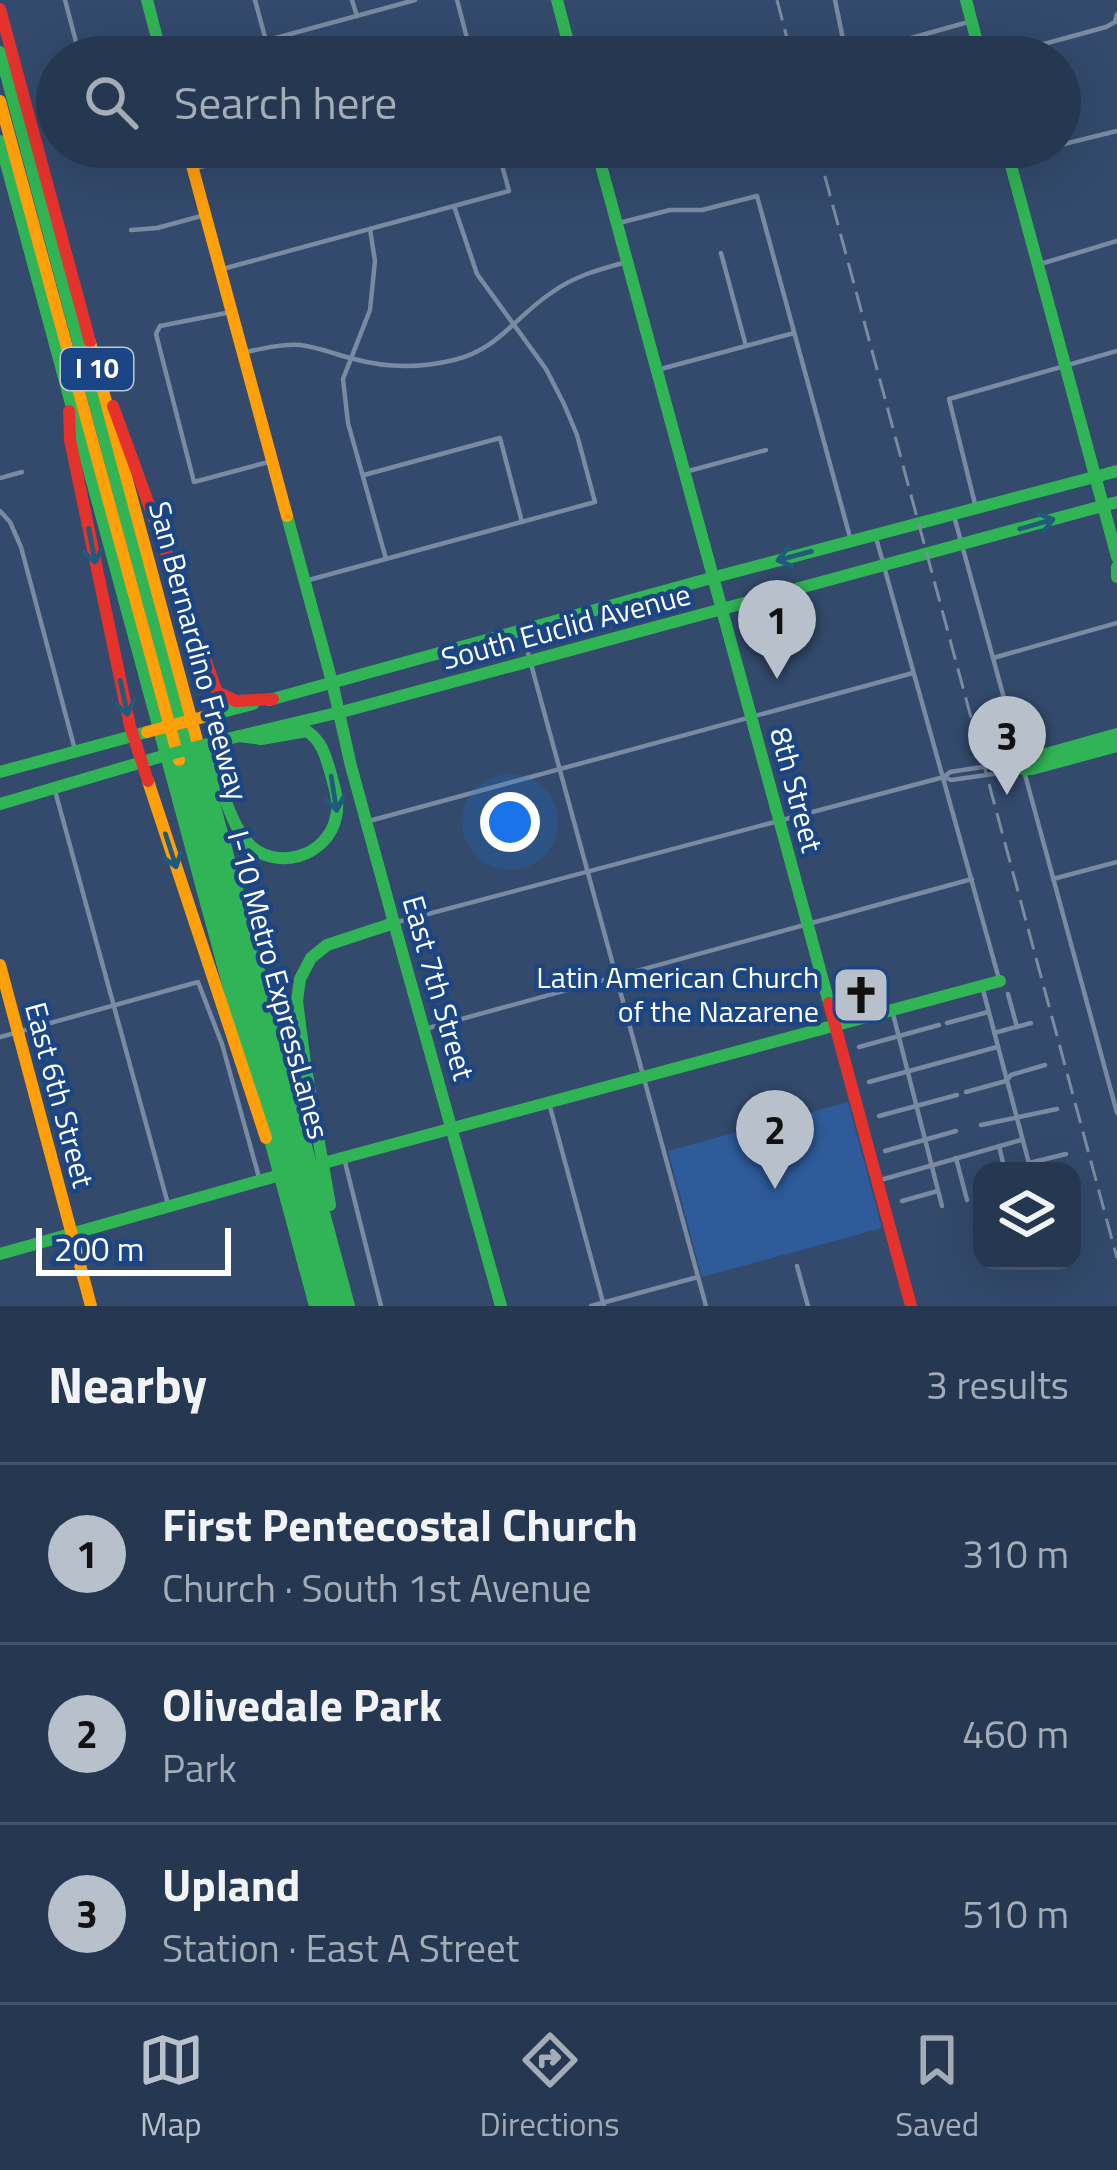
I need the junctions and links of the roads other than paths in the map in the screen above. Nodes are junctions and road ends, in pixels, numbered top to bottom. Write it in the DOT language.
graph roads {
  1 [pos="65,0"];
  2 [pos="147,0"];
  3 [pos="255,0"];
  4 [pos="352,0"];
  5 [pos="415,0"];
  6 [pos="457,0"];
  7 [pos="557,0"];
  8 [pos="835,0"];
  9 [pos="966,0"];
  10 [pos="0,9"];
  11 [pos="1117,14"];
  12 [pos="357,16"];
  13 [pos="972,21"];
  14 [pos="74,36"];
  15 [pos="156,36"];
  16 [pos="265,36"];
  17 [pos="284,36"];
  18 [pos="466,36"];
  19 [pos="566,36"];
  20 [pos="842,36"];
  21 [pos="921,36"];
  22 [pos="976,36"];
  23 [pos="1073,36"];
  24 [pos="0,52"];
  25 [pos="0,101"];
  26 [pos="1117,131"];
  27 [pos="1081,140"];
  28 [pos="0,141"];
  29 [pos="36,143"];
  30 [pos="43,168"];
  31 [pos="200,168"];
  32 [pos="503,168"];
  33 [pos="602,168"];
  34 [pos="1011,168"];
  35 [pos="193,170"];
  36 [pos="454,206"];
  37 [pos="205,215"];
  38 [pos="617,224"];
  39 [pos="131,230"];
  40 [pos="370,230"];
  41 [pos="1117,241"];
  42 [pos="721,253"];
  43 [pos="627,262"];
  44 [pos="1036,265"];
  45 [pos="220,270"];
  46 [pos="231,312"];
  47 [pos="514,326"];
  48 [pos="794,333"];
  49 [pos="746,346"];
  50 [pos="1117,351"];
  51 [pos="242,352"];
  52 [pos="93,355"];
  53 [pos="350,358"];
  54 [pos="1064,365"];
  55 [pos="657,370"];
  56 [pos="68,390"];
  57 [pos="766,450"];
  58 [pos="272,461"];
  59 [pos="1117,471"];
  60 [pos="22,472"];
  61 [pos="685,472"];
  62 [pos="362,475"];
  63 [pos="1094,477"];
  64 [pos="0,478"];
  65 [pos="1110,504"];
  66 [pos="976,508"];
  67 [pos="0,511"];
  68 [pos="954,514"];
  69 [pos="522,522"];
  70 [pos="875,534"];
  71 [pos="850,541"];
  72 [pos="962,545"];
  73 [pos="1117,557"];
  74 [pos="386,559"];
  75 [pos="884,566"];
  76 [pos="1117,567"];
  77 [pos="1117,577"];
  78 [pos="713,578"];
  79 [pos="305,581"];
  80 [pos="722,610"];
  81 [pos="1117,622"];
  82 [pos="522,631"];
  83 [pos="993,658"];
  84 [pos="530,660"];
  85 [pos="914,673"];
  86 [pos="332,682"];
  87 [pos="273,699"];
  88 [pos="338,713"];
  89 [pos="751,717"];
  90 [pos="194,728"];
  91 [pos="140,734"];
  92 [pos="1117,734"];
  93 [pos="239,736"];
  94 [pos="1117,746"];
  95 [pos="75,752"];
  96 [pos="140,761"];
  97 [pos="1022,765"];
  98 [pos="560,769"];
  99 [pos="0,772"];
  100 [pos="944,777"];
  101 [pos="54,787"];
  102 [pos="0,804"];
  103 [pos="778,820"];
  104 [pos="366,822"];
  105 [pos="1117,862"];
  106 [pos="588,872"];
  107 [pos="972,879"];
  108 [pos="1053,879"];
  109 [pos="394,923"];
  110 [pos="808,924"];
  111 [pos="0,965"];
  112 [pos="616,976"];
  113 [pos="982,986"];
  114 [pos="1004,987"];
  115 [pos="113,1006"];
  116 [pos="892,1010"];
  117 [pos="988,1012"];
  118 [pos="1031,1023"];
  119 [pos="836,1026"];
  120 [pos="1017,1027"];
  121 [pos="425,1029"];
  122 [pos="18,1032"];
  123 [pos="994,1033"];
  124 [pos="899,1036"];
  125 [pos="0,1037"];
  126 [pos="859,1047"];
  127 [pos="998,1047"];
  128 [pos="1045,1066"];
  129 [pos="908,1071"];
  130 [pos="644,1077"];
  131 [pos="1006,1081"];
  132 [pos="869,1082"];
  133 [pos="549,1103"];
  134 [pos="918,1106"];
  135 [pos="1057,1109"];
  136 [pos="1117,1113"];
  137 [pos="879,1116"];
  138 [pos="1016,1116"];
  139 [pos="981,1125"];
  140 [pos="453,1129"];
  141 [pos="956,1131"];
  142 [pos="924,1140"];
  143 [pos="1022,1140"];
  144 [pos="999,1146"];
  145 [pos="885,1151"];
  146 [pos="1066,1154"];
  147 [pos="343,1158"];
  148 [pos="956,1158"];
  149 [pos="1003,1162"];
  150 [pos="1029,1162"];
  151 [pos="1044,1162"];
  152 [pos="278,1164"];
  153 [pos="931,1166"];
  154 [pos="263,1180"];
  155 [pos="877,1180"];
  156 [pos="938,1191"];
  157 [pos="967,1200"];
  158 [pos="902,1201"];
  159 [pos="942,1206"];
  160 [pos="169,1208"];
  161 [pos="72,1234"];
  162 [pos="0,1253"];
  163 [pos="338,1256"];
  164 [pos="797,1266"];
  165 [pos="698,1277"];
  166 [pos="603,1304"];
  167 [pos="91,1306"];
  168 [pos="315,1306"];
  169 [pos="326,1306"];
  170 [pos="338,1306"];
  171 [pos="349,1306"];
  172 [pos="381,1306"];
  173 [pos="501,1306"];
  174 [pos="591,1306"];
  175 [pos="706,1306"];
  176 [pos="808,1306"];
  177 [pos="911,1306"];
  1 -- 14 [label="street"];
  2 -- 15 [label="main road"];
  3 -- 16 [label="street"];
  4 -- 12 [label="street"];
  5 -- 12 [label="street"];
  6 -- 18 [label="street"];
  7 -- 19 [label="main road"];
  8 -- 20 [label="street"];
  9 -- 13 [label="main road"];
  10 -- 29 [label="main road, San Bernardino Freeway / I 10"];
  11 -- 23 [label="street"];
  12 -- 17 [label="street"];
  13 -- 21 [label="street"];
  13 -- 22 [label="main road"];
  24 -- 170 [label="main road, I-10 Metro ExpressLanes"];
  25 -- 169 [label="main road, I-10 Metro ExpressLanes"];
  26 -- 27 [label="street"];
  28 -- 56 [label="main road, San Bernardino Freeway / I 10"];
  30 -- 52 [label="main road, San Bernardino Freeway / I 10"];
  31 -- 35 [label="street"];
  32 -- 36 [label="street"];
  33 -- 38 [label="main road, 8th Street"];
  34 -- 44 [label="main road"];
  35 -- 37 [label="main road, East 7th Street"];
  36 -- 40 [label="street"];
  36 -- 47 [label="street"];
  37 -- 39 [label="street"];
  37 -- 45 [label="main road, East 7th Street"];
  38 -- 43 [label="main road, 8th Street"];
  38 -- 48 [label="street"];
  40 -- 45 [label="street"];
  40 -- 53 [label="street"];
  41 -- 44 [label="street"];
  42 -- 49 [label="street"];
  43 -- 47 [label="street"];
  43 -- 55 [label="main road, 8th Street"];
  44 -- 54 [label="main road"];
  45 -- 46 [label="main road, East 7th Street"];
  46 -- 51 [label="main road, East 7th Street"];
  46 -- 58 [label="street"];
  47 -- 53 [label="street"];
  47 -- 69 [label="street"];
  48 -- 49 [label="street"];
  48 -- 71 [label="street"];
  49 -- 55 [label="street"];
  50 -- 54 [label="street"];
  51 -- 53 [label="street"];
  51 -- 58 [label="main road, East 7th Street"];
  52 -- 87 [label="main road"];
  52 -- 90 [label="main road, San Bernardino Freeway / I 10"];
  53 -- 62 [label="street"];
  54 -- 63 [label="main road"];
  54 -- 66 [label="street"];
  55 -- 61 [label="main road, 8th Street"];
  56 -- 91 [label="main road, one-way"];
  56 -- 152 [label="main road, San Bernardino Freeway / I 10"];
  57 -- 61 [label="street"];
  58 -- 79 [label="main road, East 7th Street"];
  59 -- 63 [label="main road, South Euclid Avenue"];
  60 -- 64 [label="street"];
  61 -- 78 [label="main road, 8th Street"];
  62 -- 69 [label="street"];
  62 -- 74 [label="street"];
  63 -- 65 [label="main road"];
  63 -- 66 [label="main road, South Euclid Avenue"];
  72 -- 65 [label="main road, South Euclid Avenue, one-way"];
  65 -- 73 [label="main road"];
  66 -- 68 [label="main road, South Euclid Avenue"];
  67 -- 95 [label="street"];
  68 -- 70 [label="main road, South Euclid Avenue"];
  68 -- 72 [label="street"];
  69 -- 74 [label="street"];
  70 -- 71 [label="main road, South Euclid Avenue"];
  70 -- 75 [label="street"];
  71 -- 78 [label="main road, South Euclid Avenue, one-way"];
  72 -- 75 [label="main road, South Euclid Avenue"];
  72 -- 83 [label="street"];
  74 -- 79 [label="street"];
  75 -- 80 [label="main road, South Euclid Avenue"];
  75 -- 85 [label="street"];
  76 -- 77 [label="main road"];
  78 -- 80 [label="main road, 8th Street"];
  78 -- 82 [label="main road, South Euclid Avenue"];
  79 -- 86 [label="main road, East 7th Street"];
  80 -- 84 [label="main road, South Euclid Avenue"];
  80 -- 89 [label="main road, 8th Street"];
  81 -- 83 [label="street"];
  82 -- 84 [label="street"];
  82 -- 86 [label="main road, South Euclid Avenue"];
  83 -- 97 [label="street"];
  84 -- 88 [label="main road, South Euclid Avenue"];
  84 -- 98 [label="street"];
  85 -- 89 [label="street"];
  85 -- 100 [label="street"];
  86 -- 87 [label="main road, South Euclid Avenue"];
  86 -- 88 [label="main road, East 7th Street"];
  87 -- 91 [label="main road, South Euclid Avenue, bridge"];
  88 -- 93 [label="main road, South Euclid Avenue"];
  88 -- 104 [label="main road, East 7th Street"];
  89 -- 98 [label="street"];
  89 -- 103 [label="main road, 8th Street"];
  93 -- 90 [label="main road, one-way"];
  90 -- 163 [label="main road, San Bernardino Freeway / I 10"];
  91 -- 95 [label="main road, South Euclid Avenue"];
  91 -- 96 [label="main road"];
  92 -- 97 [label="main road"];
  93 -- 96 [label="main road, bridge"];
  94 -- 97 [label="main road"];
  95 -- 99 [label="main road, South Euclid Avenue"];
  96 -- 101 [label="main road"];
  96 -- 152 [label="main road, one-way"];
  97 -- 100 [label="street"];
  97 -- 108 [label="street"];
  98 -- 104 [label="street"];
  98 -- 106 [label="street"];
  100 -- 103 [label="street"];
  100 -- 107 [label="street"];
  101 -- 102 [label="main road"];
  101 -- 115 [label="street"];
  103 -- 106 [label="street"];
  103 -- 110 [label="main road, 8th Street"];
  104 -- 109 [label="main road, East 7th Street"];
  105 -- 108 [label="street"];
  106 -- 109 [label="street"];
  106 -- 112 [label="street"];
  107 -- 110 [label="street"];
  107 -- 114 [label="street"];
  108 -- 136 [label="street"];
  109 -- 121 [label="main road, East 7th Street"];
  109 -- 163 [label="main road"];
  110 -- 112 [label="street"];
  110 -- 119 [label="main road, 8th Street"];
  111 -- 122 [label="main road, East 6th Street"];
  112 -- 121 [label="street"];
  112 -- 130 [label="street"];
  113 -- 114 [label="main road"];
  113 -- 116 [label="main road"];
  113 -- 117 [label="street"];
  114 -- 120 [label="street"];
  115 -- 122 [label="street"];
  115 -- 154 [label="street"];
  115 -- 160 [label="street"];
  116 -- 119 [label="main road"];
  116 -- 124 [label="street"];
  117 -- 123 [label="street"];
  117 -- 124 [label="street"];
  118 -- 120 [label="street"];
  119 -- 130 [label="main road"];
  119 -- 155 [label="main road, 8th Street"];
  120 -- 123 [label="street"];
  121 -- 140 [label="main road, East 7th Street"];
  122 -- 125 [label="street"];
  122 -- 161 [label="main road, East 6th Street"];
  123 -- 127 [label="street"];
  124 -- 126 [label="street"];
  124 -- 129 [label="street"];
  127 -- 129 [label="street"];
  127 -- 131 [label="street"];
  128 -- 131 [label="street"];
  129 -- 132 [label="street"];
  129 -- 134 [label="street"];
  130 -- 133 [label="main road"];
  130 -- 165 [label="street"];
  131 -- 134 [label="street"];
  131 -- 138 [label="street"];
  133 -- 140 [label="main road"];
  133 -- 166 [label="street"];
  134 -- 137 [label="street"];
  134 -- 142 [label="street"];
  135 -- 138 [label="street"];
  138 -- 139 [label="street"];
  138 -- 143 [label="street"];
  140 -- 147 [label="main road"];
  140 -- 173 [label="main road, East 7th Street"];
  141 -- 142 [label="street"];
  142 -- 145 [label="street"];
  142 -- 153 [label="street"];
  143 -- 144 [label="street"];
  143 -- 150 [label="street"];
  144 -- 148 [label="street"];
  144 -- 149 [label="street"];
  146 -- 151 [label="street"];
  147 -- 154 [label="main road, bridge"];
  147 -- 172 [label="street"];
  148 -- 153 [label="street"];
  148 -- 157 [label="street"];
  152 -- 168 [label="main road, San Bernardino Freeway / I 10"];
  153 -- 155 [label="street"];
  153 -- 156 [label="street"];
  154 -- 160 [label="main road"];
  155 -- 177 [label="main road, 8th Street"];
  156 -- 158 [label="street"];
  156 -- 159 [label="street"];
  160 -- 161 [label="main road"];
  161 -- 162 [label="main road"];
  161 -- 167 [label="main road, East 6th Street"];
  163 -- 171 [label="main road, San Bernardino Freeway / I 10"];
  164 -- 176 [label="street"];
  165 -- 166 [label="street"];
  165 -- 175 [label="street"];
  166 -- 174 [label="street"];
}
